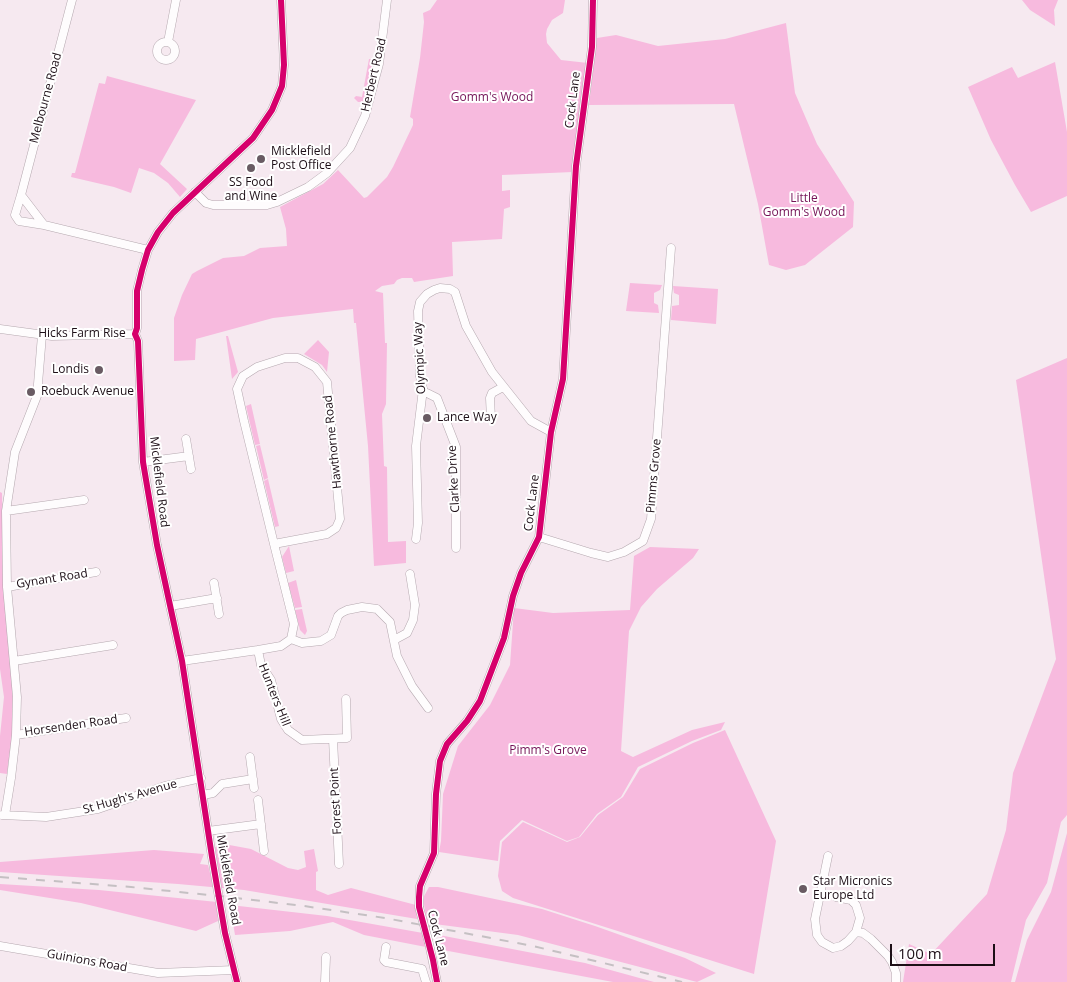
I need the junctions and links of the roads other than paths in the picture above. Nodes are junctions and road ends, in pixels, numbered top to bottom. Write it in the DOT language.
graph roads {
  1 [pos="72,0"];
  2 [pos="176,0"];
  3 [pos="281,0"];
  4 [pos="387,0"];
  5 [pos="593,0"];
  6 [pos="168,42"];
  7 [pos="195,192"];
  8 [pos="21,195"];
  9 [pos="44,226"];
  10 [pos="671,248"];
  11 [pos="148,250"];
  12 [pos="0,330"];
  13 [pos="135,334"];
  14 [pos="42,335"];
  15 [pos="503,387"];
  16 [pos="423,393"];
  17 [pos="490,419"];
  18 [pos="551,432"];
  19 [pos="186,439"];
  20 [pos="189,456"];
  21 [pos="143,462"];
  22 [pos="191,469"];
  23 [pos="0,486"];
  24 [pos="10,486"];
  25 [pos="84,500"];
  26 [pos="6,511"];
  27 [pos="540,537"];
  28 [pos="416,539"];
  29 [pos="274,544"];
  30 [pos="456,548"];
  31 [pos="96,572"];
  32 [pos="410,574"];
  33 [pos="214,583"];
  34 [pos="7,587"];
  35 [pos="216,598"];
  36 [pos="170,606"];
  37 [pos="219,614"];
  38 [pos="291,639"];
  39 [pos="394,640"];
  40 [pos="113,645"];
  41 [pos="258,650"];
  42 [pos="14,661"];
  43 [pos="182,661"];
  44 [pos="346,699"];
  45 [pos="428,708"];
  46 [pos="126,718"];
  47 [pos="16,735"];
  48 [pos="333,739"];
  49 [pos="250,757"];
  50 [pos="200,778"];
  51 [pos="253,779"];
  52 [pos="254,788"];
  53 [pos="203,795"];
  54 [pos="258,800"];
  55 [pos="2,815"];
  56 [pos="261,824"];
  57 [pos="208,831"];
  58 [pos="264,851"];
  59 [pos="828,856"];
  60 [pos="339,864"];
  61 [pos="836,897"];
  62 [pos="856,932"];
  63 [pos="0,946"];
  64 [pos="386,947"];
  65 [pos="326,957"];
  66 [pos="234,970"];
  67 [pos="237,982"];
  68 [pos="325,982"];
  69 [pos="426,982"];
  70 [pos="437,982"];
  71 [pos="896,982"];
  1 -- 8 [label="street, Melbourne Road"];
  2 -- 6 [label="street"];
  3 -- 7 [label="street, Micklefield Road"];
  4 -- 7 [label="street, Herbert Road"];
  5 -- 18 [label="street, Cock Lane"];
  7 -- 11 [label="street, Micklefield Road"];
  8 -- 9 [label="street"];
  8 -- 9 [label="street, Melbourne Road"];
  9 -- 11 [label="street, Melbourne Road"];
  10 -- 27 [label="street, Pimms Grove"];
  11 -- 13 [label="street, Micklefield Road"];
  12 -- 14 [label="street, Hicks Farm Rise"];
  13 -- 14 [label="street, Hicks Farm Rise"];
  13 -- 21 [label="street, Micklefield Road"];
  14 -- 24 [label="street"];
  15 -- 16 [label="street, Olympic Way"];
  15 -- 17 [label="street"];
  15 -- 18 [label="street, Olympic Way"];
  16 -- 28 [label="street, Olympic Way"];
  16 -- 30 [label="street, Clarke Drive"];
  18 -- 27 [label="street, Cock Lane"];
  19 -- 20 [label="street"];
  20 -- 21 [label="street"];
  20 -- 22 [label="street"];
  21 -- 36 [label="street, Micklefield Road"];
  23 -- 24 [label="street"];
  24 -- 26 [label="street"];
  25 -- 26 [label="street"];
  26 -- 34 [label="street"];
  27 -- 70 [label="street, Cock Lane, bridge"];
  29 -- 29 [label="street, Hawthorne Road"];
  29 -- 38 [label="street, Hawthorne Road"];
  31 -- 34 [label="street, Gynant Road"];
  32 -- 39 [label="street"];
  33 -- 35 [label="street"];
  34 -- 42 [label="street"];
  35 -- 36 [label="street"];
  35 -- 37 [label="street"];
  36 -- 43 [label="street, Micklefield Road"];
  38 -- 39 [label="street"];
  38 -- 41 [label="street"];
  39 -- 45 [label="street"];
  40 -- 42 [label="street"];
  41 -- 43 [label="street"];
  41 -- 48 [label="street, Hunters Hill"];
  42 -- 47 [label="street"];
  43 -- 50 [label="street, Micklefield Road"];
  44 -- 48 [label="street"];
  46 -- 47 [label="street, Horsenden Road"];
  47 -- 55 [label="street"];
  48 -- 60 [label="street, Forest Point"];
  49 -- 51 [label="street"];
  50 -- 53 [label="street, Micklefield Road"];
  50 -- 55 [label="street, St Hugh's Avenue"];
  51 -- 52 [label="street"];
  51 -- 53 [label="street"];
  53 -- 57 [label="street, Micklefield Road"];
  54 -- 56 [label="street"];
  56 -- 57 [label="street"];
  56 -- 58 [label="street"];
  57 -- 66 [label="street, Micklefield Road"];
  59 -- 62 [label="street"];
  61 -- 62 [label="street"];
  62 -- 71 [label="street"];
  63 -- 66 [label="street, Guinions Road"];
  64 -- 69 [label="street"];
  65 -- 68 [label="street"];
  66 -- 67 [label="street, Micklefield Road"];
}
